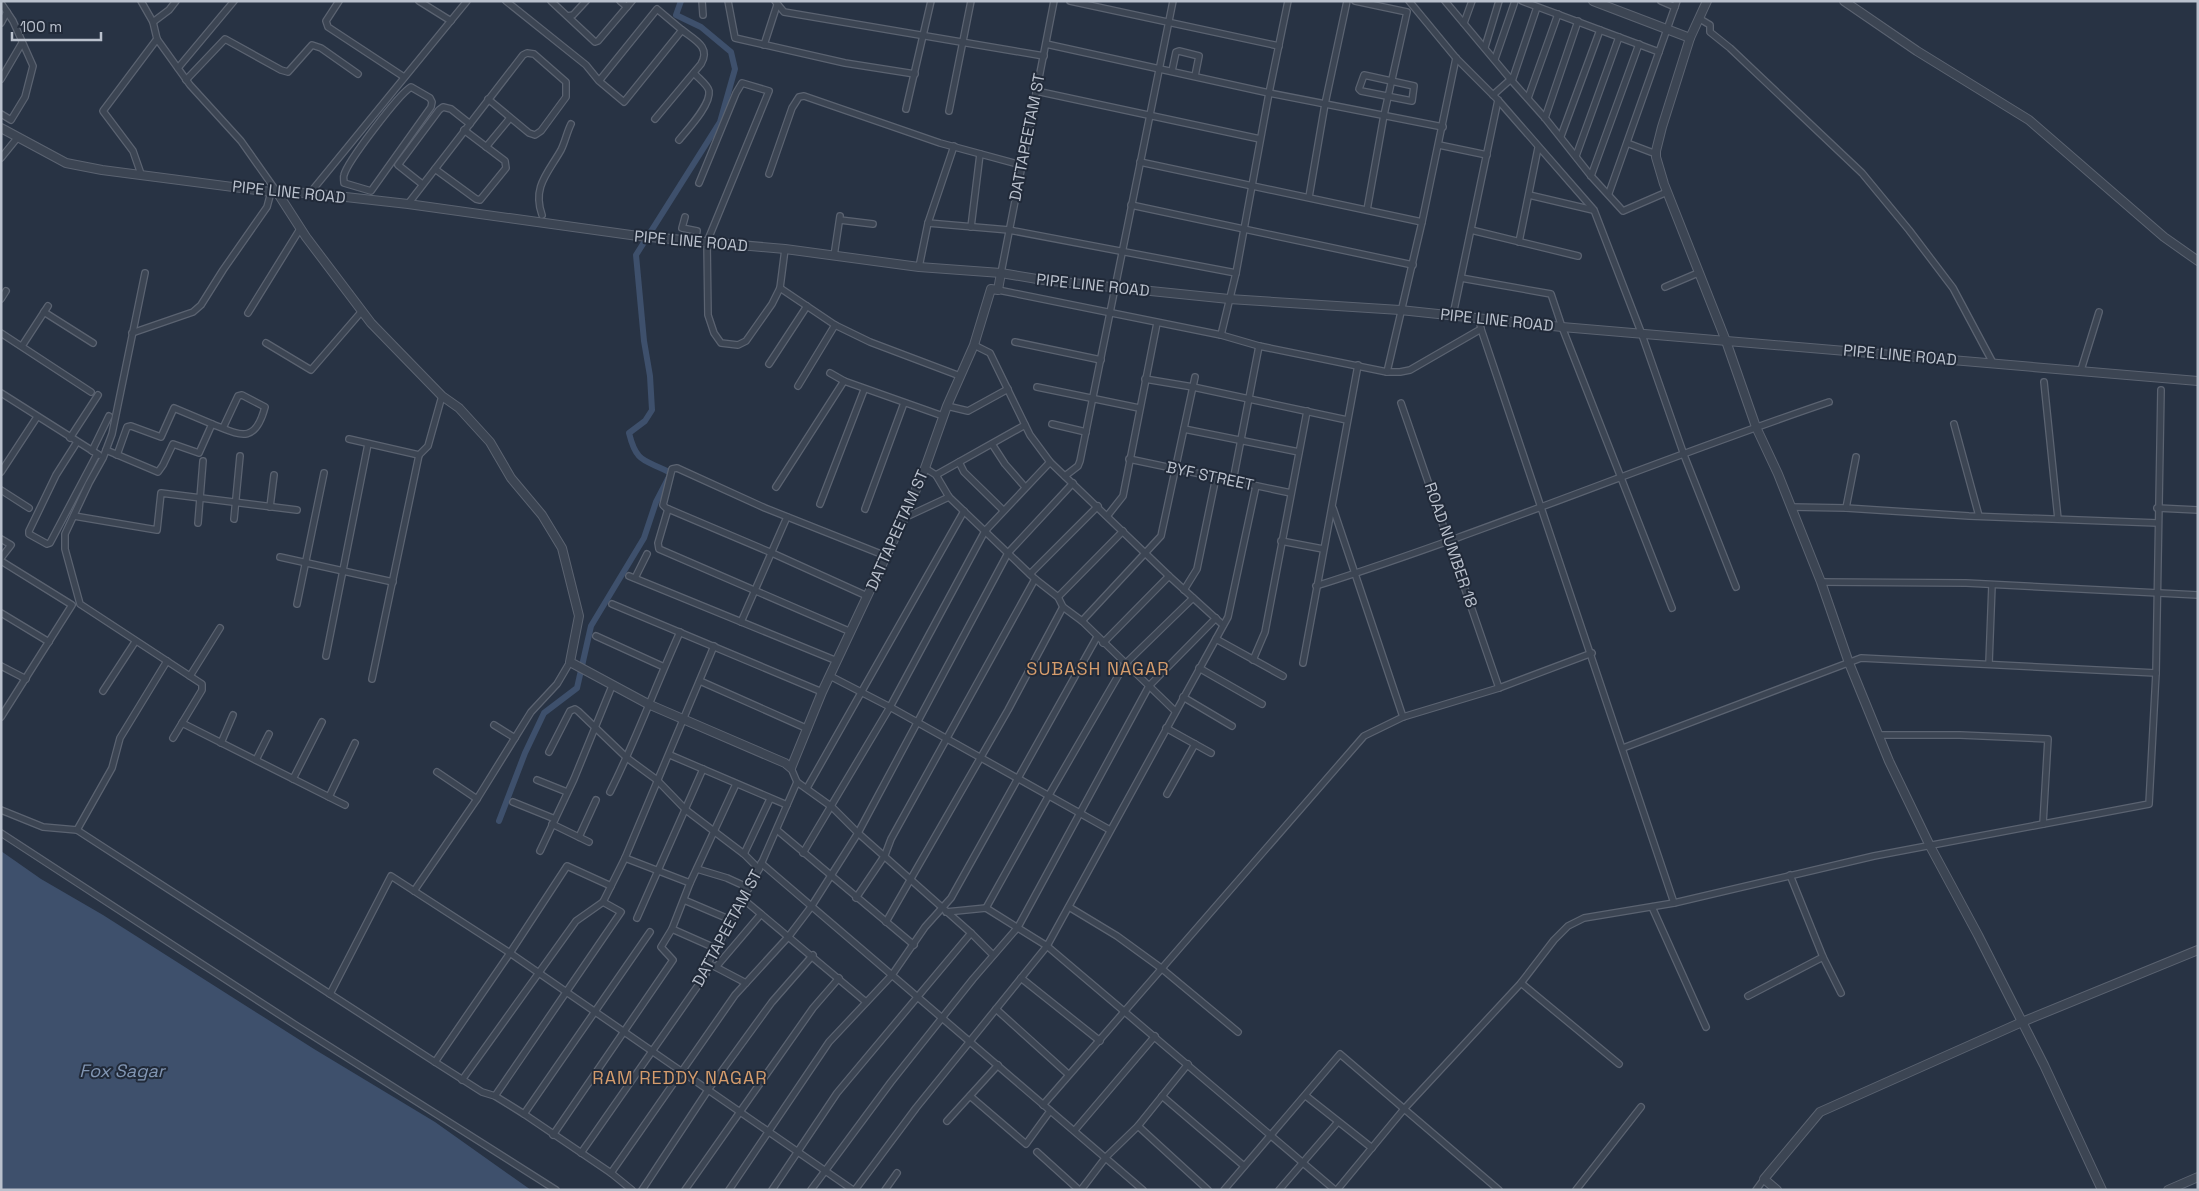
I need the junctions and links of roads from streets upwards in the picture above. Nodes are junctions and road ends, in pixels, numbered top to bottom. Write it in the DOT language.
graph roads {
  1 [pos="141,1"];
  2 [pos="176,1"];
  3 [pos="234,1"];
  4 [pos="339,1"];
  5 [pos="419,1"];
  6 [pos="467,1"];
  7 [pos="506,1"];
  8 [pos="551,1"];
  9 [pos="586,1"];
  10 [pos="620,1"];
  11 [pos="632,1"];
  12 [pos="702,1"];
  13 [pos="728,1"];
  14 [pos="931,1"];
  15 [pos="971,1"];
  16 [pos="1054,1"];
  17 [pos="1070,1"];
  18 [pos="1173,1"];
  19 [pos="1288,1"];
  20 [pos="1347,1"];
  21 [pos="1355,1"];
  22 [pos="1409,1"];
  23 [pos="1472,1"];
  24 [pos="1499,1"];
  25 [pos="1515,1"];
  26 [pos="1522,1"];
  27 [pos="1593,1"];
  28 [pos="1661,1"];
  29 [pos="1707,1"];
  30 [pos="1844,1"];
  31 [pos="1447,2"];
  32 [pos="1,3"];
  33 [pos="776,3"];
  34 [pos="1676,4"];
  35 [pos="627,7"];
  36 [pos="1537,7"];
  37 [pos="8,12"];
  38 [pos="1406,12"];
  39 [pos="1558,14"];
  40 [pos="703,15"];
  41 [pos="568,16"];
  42 [pos="1700,19"];
  43 [pos="451,21"];
  44 [pos="1578,21"];
  45 [pos="154,22"];
  46 [pos="1169,22"];
  47 [pos="1,23"];
  48 [pos="1464,23"];
  49 [pos="1667,28"];
  50 [pos="682,30"];
  51 [pos="1600,30"];
  52 [pos="924,35"];
  53 [pos="1619,37"];
  54 [pos="1690,38"];
  55 [pos="157,39"];
  56 [pos="22,42"];
  57 [pos="961,42"];
  58 [pos="1046,44"];
  59 [pos="1639,44"];
  60 [pos="764,46"];
  61 [pos="1279,46"];
  62 [pos="1485,47"];
  63 [pos="1659,52"];
  64 [pos="1044,56"];
  65 [pos="1456,58"];
  66 [pos="1495,59"];
  67 [pos="178,68"];
  68 [pos="1158,68"];
  69 [pos="1175,71"];
  70 [pos="694,73"];
  71 [pos="358,74"];
  72 [pos="915,74"];
  73 [pos="1195,76"];
  74 [pos="404,77"];
  75 [pos="1,79"];
  76 [pos="186,80"];
  77 [pos="1391,80"];
  78 [pos="1511,80"];
  79 [pos="599,81"];
  80 [pos="1036,91"];
  81 [pos="1269,93"];
  82 [pos="389,95"];
  83 [pos="1493,95"];
  84 [pos="1388,97"];
  85 [pos="1528,98"];
  86 [pos="488,99"];
  87 [pos="1498,100"];
  88 [pos="396,102"];
  89 [pos="1325,104"];
  90 [pos="906,109"];
  91 [pos="949,111"];
  92 [pos="1,114"];
  93 [pos="1149,115"];
  94 [pos="1384,115"];
  95 [pos="510,118"];
  96 [pos="1545,118"];
  97 [pos="655,120"];
  98 [pos="470,124"];
  99 [pos="571,124"];
  100 [pos="1443,127"];
  101 [pos="1,128"];
  102 [pos="464,130"];
  103 [pos="1561,136"];
  104 [pos="18,137"];
  105 [pos="1260,139"];
  106 [pos="678,140"];
  107 [pos="1627,142"];
  108 [pos="1439,145"];
  109 [pos="954,146"];
  110 [pos="486,147"];
  111 [pos="1538,148"];
  112 [pos="344,150"];
  113 [pos="980,154"];
  114 [pos="1656,154"];
  115 [pos="1487,155"];
  116 [pos="1576,156"];
  117 [pos="354,157"];
  118 [pos="1,158"];
  119 [pos="1140,162"];
  120 [pos="1021,165"];
  121 [pos="435,169"];
  122 [pos="141,174"];
  123 [pos="769,174"];
  124 [pos="1591,176"];
  125 [pos="699,182"];
  126 [pos="422,184"];
  127 [pos="1252,184"];
  128 [pos="274,192"];
  129 [pos="1667,192"];
  130 [pos="310,193"];
  131 [pos="1609,193"];
  132 [pos="1529,195"];
  133 [pos="1309,197"];
  134 [pos="408,204"];
  135 [pos="1131,205"];
  136 [pos="1367,210"];
  137 [pos="1594,210"];
  138 [pos="542,215"];
  139 [pos="684,217"];
  140 [pos="1422,222"];
  141 [pos="928,223"];
  142 [pos="873,224"];
  143 [pos="971,227"];
  144 [pos="300,229"];
  145 [pos="1243,229"];
  146 [pos="1009,230"];
  147 [pos="1471,230"];
  148 [pos="691,241"];
  149 [pos="708,242"];
  150 [pos="1519,242"];
  151 [pos="785,250"];
  152 [pos="1122,251"];
  153 [pos="834,256"];
  154 [pos="1578,256"];
  155 [pos="2198,261"];
  156 [pos="1413,266"];
  157 [pos="919,267"];
  158 [pos="145,273"];
  159 [pos="1001,273"];
  160 [pos="1236,273"];
  161 [pos="1698,273"];
  162 [pos="1461,278"];
  163 [pos="1665,287"];
  164 [pos="780,288"];
  165 [pos="1116,288"];
  166 [pos="994,290"];
  167 [pos="6,291"];
  168 [pos="1,299"];
  169 [pos="1229,299"];
  170 [pos="48,306"];
  171 [pos="806,306"];
  172 [pos="1400,310"];
  173 [pos="362,311"];
  174 [pos="44,312"];
  175 [pos="2099,312"];
  176 [pos="248,313"];
  177 [pos="1110,314"];
  178 [pos="1453,315"];
  179 [pos="1479,318"];
  180 [pos="1157,323"];
  181 [pos="834,325"];
  182 [pos="1562,327"];
  183 [pos="1481,329"];
  184 [pos="1641,332"];
  185 [pos="1,333"];
  186 [pos="132,333"];
  187 [pos="1221,335"];
  188 [pos="1726,340"];
  189 [pos="1015,342"];
  190 [pos="93,343"];
  191 [pos="266,343"];
  192 [pos="974,345"];
  193 [pos="22,346"];
  194 [pos="1259,346"];
  195 [pos="1101,360"];
  196 [pos="769,364"];
  197 [pos="1993,364"];
  198 [pos="1358,365"];
  199 [pos="2081,370"];
  200 [pos="1386,372"];
  201 [pos="830,373"];
  202 [pos="960,376"];
  203 [pos="1196,377"];
  204 [pos="1145,379"];
  205 [pos="844,381"];
  206 [pos="2198,381"];
  207 [pos="2044,382"];
  208 [pos="798,386"];
  209 [pos="1037,387"];
  210 [pos="1193,387"];
  211 [pos="1008,389"];
  212 [pos="864,390"];
  213 [pos="2161,390"];
  214 [pos="91,392"];
  215 [pos="2,394"];
  216 [pos="98,395"];
  217 [pos="442,396"];
  218 [pos="1093,399"];
  219 [pos="1249,400"];
  220 [pos="1830,402"];
  221 [pos="904,403"];
  222 [pos="1401,403"];
  223 [pos="947,406"];
  224 [pos="1139,408"];
  225 [pos="1307,411"];
  226 [pos="37,416"];
  227 [pos="108,416"];
  228 [pos="944,416"];
  229 [pos="1347,420"];
  230 [pos="212,424"];
  231 [pos="1052,424"];
  232 [pos="1954,424"];
  233 [pos="1025,425"];
  234 [pos="1756,427"];
  235 [pos="223,428"];
  236 [pos="1184,429"];
  237 [pos="1086,432"];
  238 [pos="161,437"];
  239 [pos="70,438"];
  240 [pos="348,440"];
  241 [pos="1241,441"];
  242 [pos="77,442"];
  243 [pos="368,444"];
  244 [pos="992,444"];
  245 [pos="171,445"];
  246 [pos="106,450"];
  247 [pos="1299,452"];
  248 [pos="94,453"];
  249 [pos="117,455"];
  250 [pos="419,455"];
  251 [pos="1684,455"];
  252 [pos="240,456"];
  253 [pos="1856,457"];
  254 [pos="103,458"];
  255 [pos="1129,459"];
  256 [pos="203,461"];
  257 [pos="958,462"];
  258 [pos="1050,462"];
  259 [pos="925,468"];
  260 [pos="1176,468"];
  261 [pos="1,472"];
  262 [pos="324,473"];
  263 [pos="274,475"];
  264 [pos="936,475"];
  265 [pos="1065,476"];
  266 [pos="1216,477"];
  267 [pos="1622,478"];
  268 [pos="1233,481"];
  269 [pos="1073,483"];
  270 [pos="1256,486"];
  271 [pos="776,487"];
  272 [pos="1025,487"];
  273 [pos="1,490"];
  274 [pos="1291,492"];
  275 [pos="949,497"];
  276 [pos="199,498"];
  277 [pos="235,502"];
  278 [pos="820,504"];
  279 [pos="1098,506"];
  280 [pos="270,507"];
  281 [pos="1541,507"];
  282 [pos="1791,507"];
  283 [pos="29,508"];
  284 [pos="865,508"];
  285 [pos="1332,508"];
  286 [pos="1846,508"];
  287 [pos="2157,508"];
  288 [pos="297,510"];
  289 [pos="668,510"];
  290 [pos="1003,510"];
  291 [pos="2198,510"];
  292 [pos="964,511"];
  293 [pos="1108,515"];
  294 [pos="74,516"];
  295 [pos="1979,516"];
  296 [pos="787,517"];
  297 [pos="904,518"];
  298 [pos="234,519"];
  299 [pos="2058,520"];
  300 [pos="2158,522"];
  301 [pos="198,523"];
  302 [pos="984,531"];
  303 [pos="1123,531"];
  304 [pos="1,539"];
  305 [pos="1281,540"];
  306 [pos="1450,541"];
  307 [pos="1323,549"];
  308 [pos="772,553"];
  309 [pos="1008,553"];
  310 [pos="647,554"];
  311 [pos="1146,554"];
  312 [pos="280,556"];
  313 [pos="886,556"];
  314 [pos="1,559"];
  315 [pos="306,562"];
  316 [pos="343,570"];
  317 [pos="1030,574"];
  318 [pos="1356,574"];
  319 [pos="1169,576"];
  320 [pos="1035,579"];
  321 [pos="393,582"];
  322 [pos="1821,582"];
  323 [pos="1992,585"];
  324 [pos="1316,586"];
  325 [pos="1736,587"];
  326 [pos="755,589"];
  327 [pos="1184,590"];
  328 [pos="2158,592"];
  329 [pos="2198,595"];
  330 [pos="867,596"];
  331 [pos="1058,597"];
  332 [pos="1193,598"];
  333 [pos="80,604"];
  334 [pos="297,604"];
  335 [pos="612,604"];
  336 [pos="72,605"];
  337 [pos="1064,607"];
  338 [pos="1672,608"];
  339 [pos="1,613"];
  340 [pos="1216,618"];
  341 [pos="1082,621"];
  342 [pos="741,622"];
  343 [pos="1223,625"];
  344 [pos="220,628"];
  345 [pos="852,629"];
  346 [pos="680,632"];
  347 [pos="596,636"];
  348 [pos="1097,637"];
  349 [pos="1216,639"];
  350 [pos="49,642"];
  351 [pos="136,642"];
  352 [pos="1103,643"];
  353 [pos="714,646"];
  354 [pos="1592,653"];
  355 [pos="326,656"];
  356 [pos="1252,660"];
  357 [pos="167,661"];
  358 [pos="837,661"];
  359 [pos="1303,663"];
  360 [pos="1849,663"];
  361 [pos="1989,663"];
  362 [pos="573,664"];
  363 [pos="1125,664"];
  364 [pos="1,666"];
  365 [pos="664,667"];
  366 [pos="1199,668"];
  367 [pos="2156,673"];
  368 [pos="190,676"];
  369 [pos="830,676"];
  370 [pos="1283,676"];
  371 [pos="26,679"];
  372 [pos="372,679"];
  373 [pos="700,681"];
  374 [pos="612,686"];
  375 [pos="1149,686"];
  376 [pos="1499,688"];
  377 [pos="103,691"];
  378 [pos="822,692"];
  379 [pos="861,692"];
  380 [pos="1183,697"];
  381 [pos="648,704"];
  382 [pos="1262,704"];
  383 [pos="890,707"];
  384 [pos="1175,711"];
  385 [pos="233,715"];
  386 [pos="1,717"];
  387 [pos="1403,717"];
  388 [pos="684,721"];
  389 [pos="322,722"];
  390 [pos="182,723"];
  391 [pos="918,723"];
  392 [pos="494,725"];
  393 [pos="1232,726"];
  394 [pos="1166,728"];
  395 [pos="596,729"];
  396 [pos="808,729"];
  397 [pos="269,734"];
  398 [pos="1878,735"];
  399 [pos="173,738"];
  400 [pos="515,738"];
  401 [pos="947,738"];
  402 [pos="221,743"];
  403 [pos="355,743"];
  404 [pos="1195,744"];
  405 [pos="1624,748"];
  406 [pos="549,752"];
  407 [pos="1211,753"];
  408 [pos="670,755"];
  409 [pos="981,757"];
  410 [pos="627,758"];
  411 [pos="256,760"];
  412 [pos="790,768"];
  413 [pos="704,769"];
  414 [pos="437,772"];
  415 [pos="292,779"];
  416 [pos="1019,779"];
  417 [pos="537,780"];
  418 [pos="657,780"];
  419 [pos="797,782"];
  420 [pos="736,784"];
  421 [pos="807,788"];
  422 [pos="567,792"];
  423 [pos="610,792"];
  424 [pos="1167,794"];
  425 [pos="1048,795"];
  426 [pos="328,797"];
  427 [pos="477,799"];
  428 [pos="770,799"];
  429 [pos="596,800"];
  430 [pos="513,802"];
  431 [pos="344,805"];
  432 [pos="787,805"];
  433 [pos="832,807"];
  434 [pos="1,810"];
  435 [pos="686,810"];
  436 [pos="1079,813"];
  437 [pos="553,821"];
  438 [pos="2043,824"];
  439 [pos="77,830"];
  440 [pos="777,830"];
  441 [pos="1110,830"];
  442 [pos="715,832"];
  443 [pos="1,833"];
  444 [pos="858,833"];
  445 [pos="579,837"];
  446 [pos="589,842"];
  447 [pos="1930,846"];
  448 [pos="540,851"];
  449 [pos="803,853"];
  450 [pos="744,854"];
  451 [pos="885,855"];
  452 [pos="625,858"];
  453 [pos="760,866"];
  454 [pos="697,869"];
  455 [pos="659,870"];
  456 [pos="1790,875"];
  457 [pos="830,876"];
  458 [pos="910,878"];
  459 [pos="690,883"];
  460 [pos="611,886"];
  461 [pos="748,888"];
  462 [pos="414,891"];
  463 [pos="742,898"];
  464 [pos="856,898"];
  465 [pos="684,900"];
  466 [pos="603,902"];
  467 [pos="1674,903"];
  468 [pos="1069,907"];
  469 [pos="1652,907"];
  470 [pos="811,908"];
  471 [pos="986,908"];
  472 [pos="944,910"];
  473 [pos="761,914"];
  474 [pos="637,918"];
  475 [pos="730,920"];
  476 [pos="886,922"];
  477 [pos="1018,927"];
  478 [pos="672,929"];
  479 [pos="650,932"];
  480 [pos="971,933"];
  481 [pos="789,936"];
  482 [pos="914,945"];
  483 [pos="1047,946"];
  484 [pos="715,948"];
  485 [pos="2198,950"];
  486 [pos="510,952"];
  487 [pos="813,955"];
  488 [pos="994,956"];
  489 [pos="1823,957"];
  490 [pos="708,962"];
  491 [pos="716,967"];
  492 [pos="1161,968"];
  493 [pos="540,973"];
  494 [pos="892,975"];
  495 [pos="839,978"];
  496 [pos="1021,978"];
  497 [pos="746,982"];
  498 [pos="1522,983"];
  499 [pos="566,992"];
  500 [pos="1841,992"];
  501 [pos="330,994"];
  502 [pos="917,996"];
  503 [pos="1748,996"];
  504 [pos="866,1002"];
  505 [pos="996,1009"];
  506 [pos="1125,1011"];
  507 [pos="596,1012"];
  508 [pos="942,1018"];
  509 [pos="2022,1022"];
  510 [pos="1706,1027"];
  511 [pos="1238,1032"];
  512 [pos="624,1033"];
  513 [pos="1155,1036"];
  514 [pos="972,1041"];
  515 [pos="1100,1041"];
  516 [pos="653,1050"];
  517 [pos="435,1062"];
  518 [pos="1188,1064"];
  519 [pos="1620,1064"];
  520 [pos="998,1065"];
  521 [pos="681,1070"];
  522 [pos="1068,1074"];
  523 [pos="462,1080"];
  524 [pos="708,1090"];
  525 [pos="494,1096"];
  526 [pos="970,1096"];
  527 [pos="1162,1096"];
  528 [pos="1306,1096"];
  529 [pos="1043,1105"];
  530 [pos="1641,1107"];
  531 [pos="1404,1109"];
  532 [pos="739,1110"];
  533 [pos="1050,1111"];
  534 [pos="524,1114"];
  535 [pos="947,1120"];
  536 [pos="1337,1123"];
  537 [pos="1138,1126"];
  538 [pos="769,1130"];
  539 [pos="1075,1130"];
  540 [pos="1271,1134"];
  541 [pos="553,1135"];
  542 [pos="1372,1148"];
  543 [pos="797,1150"];
  544 [pos="1037,1152"];
  545 [pos="582,1153"];
  546 [pos="1106,1157"];
  547 [pos="1303,1163"];
  548 [pos="1244,1166"];
  549 [pos="825,1169"];
  550 [pos="611,1173"];
  551 [pos="897,1173"];
  552 [pos="2198,1177"];
  553 [pos="1764,1179"];
  554 [pos="556,1190"];
  555 [pos="632,1190"];
  556 [pos="642,1190"];
  557 [pos="685,1190"];
  558 [pos="729,1190"];
  559 [pos="772,1190"];
  560 [pos="811,1190"];
  561 [pos="854,1190"];
  562 [pos="885,1190"];
  563 [pos="1080,1190"];
  564 [pos="1143,1190"];
  565 [pos="1208,1190"];
  566 [pos="1224,1190"];
  567 [pos="1278,1190"];
  568 [pos="1336,1190"];
  569 [pos="1499,1190"];
  570 [pos="1576,1190"];
  571 [pos="1756,1190"];
  572 [pos="1777,1190"];
  573 [pos="2102,1190"];
  574 [pos="2168,1190"];
  1 -- 45 [label="street"];
  2 -- 45 [label="street"];
  3 -- 67 [label="street"];
  4 -- 74 [label="street"];
  5 -- 43 [label="street"];
  6 -- 43 [label="street"];
  7 -- 79 [label="street"];
  8 -- 41 [label="street"];
  9 -- 41 [label="street"];
  10 -- 35 [label="street"];
  11 -- 35 [label="street"];
  12 -- 40 [label="street"];
  13 -- 60 [label="street"];
  14 -- 52 [label="street"];
  15 -- 57 [label="street"];
  16 -- 58 [label="street, DATTAPEETAM ST"];
  17 -- 46 [label="street"];
  18 -- 46 [label="street"];
  19 -- 61 [label="street"];
  20 -- 89 [label="street"];
  21 -- 38 [label="street"];
  22 -- 38 [label="street"];
  22 -- 65 [label="street"];
  23 -- 48 [label="street"];
  24 -- 62 [label="street"];
  25 -- 66 [label="street"];
  26 -- 36 [label="street"];
  27 -- 49 [label="street"];
  28 -- 34 [label="street"];
  29 -- 42 [label="street"];
  30 -- 155 [label="street"];
  31 -- 48 [label="street"];
  32 -- 37 [label="street"];
  33 -- 52 [label="street"];
  33 -- 60 [label="street"];
  34 -- 49 [label="street"];
  35 -- 41 [label="street"];
  36 -- 39 [label="street"];
  36 -- 78 [label="street"];
  37 -- 47 [label="street"];
  37 -- 56 [label="street"];
  38 -- 77 [label="street"];
  39 -- 44 [label="street"];
  39 -- 85 [label="street"];
  42 -- 54 [label="street"];
  42 -- 197 [label="street"];
  43 -- 74 [label="street"];
  44 -- 51 [label="street"];
  44 -- 96 [label="street"];
  45 -- 55 [label="street"];
  46 -- 61 [label="street"];
  46 -- 68 [label="street"];
  48 -- 62 [label="street"];
  49 -- 54 [label="street"];
  49 -- 63 [label="street"];
  50 -- 70 [label="street"];
  50 -- 79 [label="street"];
  50 -- 79 [label="street"];
  51 -- 53 [label="street"];
  51 -- 103 [label="street"];
  52 -- 57 [label="street"];
  52 -- 72 [label="street"];
  53 -- 59 [label="street"];
  53 -- 116 [label="street"];
  54 -- 114 [label="street"];
  55 -- 67 [label="street"];
  55 -- 122 [label="street"];
  56 -- 75 [label="street"];
  56 -- 92 [label="street"];
  57 -- 64 [label="street"];
  57 -- 91 [label="street"];
  58 -- 64 [label="street, DATTAPEETAM ST"];
  58 -- 68 [label="street"];
  59 -- 63 [label="street"];
  59 -- 124 [label="street"];
  60 -- 72 [label="street"];
  61 -- 81 [label="street"];
  62 -- 66 [label="street"];
  63 -- 107 [label="street"];
  64 -- 80 [label="street, DATTAPEETAM ST"];
  65 -- 83 [label="street"];
  65 -- 100 [label="street"];
  66 -- 78 [label="street"];
  67 -- 76 [label="street"];
  68 -- 69 [label="street"];
  68 -- 93 [label="street"];
  69 -- 73 [label="street"];
  69 -- 73 [label="street"];
  70 -- 97 [label="street"];
  70 -- 106 [label="street"];
  71 -- 76 [label="street"];
  72 -- 90 [label="street"];
  73 -- 81 [label="street"];
  74 -- 82 [label="street"];
  76 -- 128 [label="street"];
  77 -- 84 [label="street"];
  77 -- 84 [label="street"];
  77 -- 84 [label="street"];
  78 -- 83 [label="street"];
  78 -- 85 [label="street"];
  80 -- 93 [label="street"];
  80 -- 120 [label="street, DATTAPEETAM ST"];
  81 -- 89 [label="street"];
  81 -- 105 [label="street"];
  82 -- 88 [label="street"];
  82 -- 112 [label="street"];
  83 -- 87 [label="street"];
  84 -- 94 [label="street"];
  85 -- 96 [label="street"];
  86 -- 95 [label="street"];
  86 -- 95 [label="street"];
  86 -- 98 [label="street"];
  87 -- 111 [label="street"];
  87 -- 115 [label="street"];
  88 -- 117 [label="street"];
  88 -- 117 [label="street"];
  89 -- 94 [label="street"];
  89 -- 133 [label="street"];
  93 -- 105 [label="street"];
  93 -- 119 [label="street"];
  94 -- 100 [label="street"];
  94 -- 136 [label="street"];
  95 -- 110 [label="street"];
  96 -- 103 [label="street"];
  98 -- 102 [label="street"];
  98 -- 126 [label="street"];
  99 -- 138 [label="street"];
  100 -- 108 [label="street"];
  101 -- 104 [label="street, PIPE LINE ROAD"];
  102 -- 110 [label="street"];
  102 -- 121 [label="street"];
  103 -- 116 [label="street"];
  104 -- 118 [label="street"];
  104 -- 122 [label="street, PIPE LINE ROAD"];
  105 -- 127 [label="street"];
  107 -- 114 [label="street"];
  107 -- 131 [label="street"];
  108 -- 115 [label="street"];
  108 -- 140 [label="street"];
  109 -- 113 [label="street"];
  109 -- 123 [label="street"];
  109 -- 141 [label="street"];
  110 -- 121 [label="street"];
  111 -- 132 [label="street"];
  111 -- 137 [label="street"];
  112 -- 117 [label="street"];
  112 -- 130 [label="street"];
  113 -- 120 [label="street"];
  113 -- 143 [label="street"];
  114 -- 129 [label="street"];
  115 -- 147 [label="street"];
  116 -- 124 [label="street"];
  119 -- 127 [label="street"];
  119 -- 135 [label="street"];
  120 -- 146 [label="street, DATTAPEETAM ST"];
  121 -- 126 [label="street"];
  122 -- 128 [label="street, PIPE LINE ROAD"];
  124 -- 131 [label="street"];
  125 -- 149 [label="street"];
  126 -- 134 [label="street"];
  127 -- 133 [label="street"];
  127 -- 145 [label="street"];
  128 -- 130 [label="street, PIPE LINE ROAD"];
  128 -- 144 [label="street"];
  128 -- 186 [label="street"];
  129 -- 131 [label="street"];
  129 -- 161 [label="street"];
  130 -- 134 [label="street, PIPE LINE ROAD"];
  132 -- 137 [label="street"];
  132 -- 150 [label="street"];
  133 -- 136 [label="street"];
  134 -- 148 [label="street, PIPE LINE ROAD"];
  135 -- 145 [label="street"];
  135 -- 152 [label="street"];
  136 -- 140 [label="street"];
  137 -- 184 [label="street"];
  139 -- 148 [label="street"];
  140 -- 156 [label="street"];
  141 -- 143 [label="street"];
  141 -- 157 [label="street"];
  142 -- 153 [label="street"];
  143 -- 146 [label="street"];
  144 -- 173 [label="street"];
  144 -- 176 [label="street"];
  145 -- 156 [label="street"];
  145 -- 160 [label="street"];
  146 -- 152 [label="street"];
  146 -- 159 [label="street, DATTAPEETAM ST"];
  147 -- 150 [label="street"];
  147 -- 162 [label="street"];
  148 -- 149 [label="street, PIPE LINE ROAD"];
  149 -- 151 [label="street, PIPE LINE ROAD"];
  149 -- 164 [label="street"];
  150 -- 154 [label="street"];
  151 -- 153 [label="street, PIPE LINE ROAD"];
  151 -- 164 [label="street"];
  152 -- 160 [label="street"];
  152 -- 165 [label="street"];
  153 -- 157 [label="street, PIPE LINE ROAD"];
  156 -- 172 [label="street"];
  157 -- 159 [label="street, PIPE LINE ROAD"];
  158 -- 186 [label="street"];
  159 -- 165 [label="street, PIPE LINE ROAD"];
  159 -- 166 [label="street, DATTAPEETAM ST"];
  160 -- 169 [label="street"];
  161 -- 163 [label="street"];
  161 -- 188 [label="street"];
  162 -- 178 [label="street"];
  162 -- 182 [label="street"];
  164 -- 171 [label="street"];
  165 -- 169 [label="street, PIPE LINE ROAD"];
  165 -- 177 [label="street"];
  166 -- 177 [label="street"];
  166 -- 192 [label="street, DATTAPEETAM ST"];
  167 -- 168 [label="street"];
  169 -- 172 [label="street, PIPE LINE ROAD"];
  169 -- 187 [label="street"];
  170 -- 174 [label="street"];
  171 -- 181 [label="street"];
  171 -- 196 [label="street"];
  172 -- 178 [label="street, PIPE LINE ROAD"];
  172 -- 200 [label="street"];
  173 -- 191 [label="street"];
  173 -- 217 [label="street"];
  174 -- 190 [label="street"];
  174 -- 193 [label="street"];
  175 -- 199 [label="street"];
  177 -- 180 [label="street"];
  177 -- 195 [label="street"];
  178 -- 179 [label="street, PIPE LINE ROAD"];
  179 -- 182 [label="street, PIPE LINE ROAD"];
  179 -- 183 [label="street"];
  180 -- 187 [label="street"];
  180 -- 204 [label="street"];
  181 -- 202 [label="street"];
  181 -- 208 [label="street"];
  182 -- 184 [label="street, PIPE LINE ROAD"];
  182 -- 267 [label="street"];
  183 -- 200 [label="street"];
  183 -- 281 [label="street"];
  184 -- 188 [label="street, PIPE LINE ROAD"];
  184 -- 251 [label="street"];
  185 -- 193 [label="street"];
  186 -- 246 [label="street"];
  187 -- 194 [label="street"];
  188 -- 197 [label="street, PIPE LINE ROAD"];
  188 -- 234 [label="street"];
  189 -- 195 [label="street"];
  192 -- 202 [label="street, DATTAPEETAM ST"];
  192 -- 211 [label="street"];
  193 -- 214 [label="street"];
  194 -- 198 [label="street"];
  194 -- 219 [label="street"];
  195 -- 218 [label="street"];
  197 -- 199 [label="street, PIPE LINE ROAD"];
  198 -- 200 [label="street"];
  198 -- 229 [label="street"];
  199 -- 206 [label="street, PIPE LINE ROAD"];
  201 -- 205 [label="street"];
  202 -- 223 [label="street, DATTAPEETAM ST"];
  203 -- 210 [label="street"];
  204 -- 210 [label="street"];
  204 -- 224 [label="street"];
  205 -- 212 [label="street"];
  205 -- 271 [label="street"];
  207 -- 299 [label="street"];
  209 -- 218 [label="street"];
  210 -- 219 [label="street"];
  210 -- 236 [label="street"];
  211 -- 223 [label="street"];
  211 -- 233 [label="street"];
  212 -- 221 [label="street"];
  212 -- 278 [label="street"];
  213 -- 287 [label="street"];
  215 -- 226 [label="street"];
  216 -- 239 [label="street"];
  217 -- 250 [label="street"];
  217 -- 362 [label="street"];
  218 -- 224 [label="street"];
  218 -- 237 [label="street"];
  219 -- 225 [label="street"];
  219 -- 241 [label="street"];
  220 -- 234 [label="street"];
  221 -- 228 [label="street"];
  221 -- 284 [label="street"];
  222 -- 306 [label="street, ROAD NUMBER 18"];
  223 -- 228 [label="street, DATTAPEETAM ST"];
  224 -- 255 [label="street"];
  225 -- 229 [label="street"];
  225 -- 247 [label="street"];
  226 -- 239 [label="street"];
  226 -- 261 [label="street"];
  227 -- 248 [label="street"];
  228 -- 259 [label="street, DATTAPEETAM ST"];
  229 -- 285 [label="street"];
  230 -- 235 [label="street"];
  230 -- 238 [label="street"];
  230 -- 245 [label="street"];
  231 -- 237 [label="street"];
  232 -- 295 [label="street"];
  233 -- 244 [label="street"];
  233 -- 258 [label="street"];
  234 -- 251 [label="street"];
  234 -- 282 [label="street"];
  235 -- 235 [label="street"];
  236 -- 241 [label="street"];
  236 -- 260 [label="street"];
  237 -- 265 [label="street"];
  238 -- 245 [label="street"];
  238 -- 249 [label="street"];
  239 -- 242 [label="street"];
  240 -- 243 [label="street"];
  241 -- 247 [label="street"];
  241 -- 268 [label="street"];
  242 -- 248 [label="street"];
  242 -- 248 [label="street"];
  243 -- 250 [label="street"];
  243 -- 316 [label="street"];
  244 -- 257 [label="street"];
  244 -- 272 [label="street"];
  245 -- 249 [label="street"];
  246 -- 249 [label="street"];
  246 -- 254 [label="street"];
  247 -- 274 [label="street"];
  248 -- 254 [label="street"];
  250 -- 321 [label="street"];
  251 -- 267 [label="street"];
  251 -- 325 [label="street"];
  252 -- 277 [label="street"];
  253 -- 286 [label="street"];
  254 -- 294 [label="street"];
  255 -- 260 [label="street, BYF STREET"];
  255 -- 293 [label="street"];
  256 -- 276 [label="street"];
  257 -- 264 [label="street"];
  257 -- 290 [label="street"];
  258 -- 265 [label="street"];
  258 -- 272 [label="street"];
  259 -- 264 [label="street"];
  259 -- 297 [label="street, DATTAPEETAM ST"];
  260 -- 266 [label="street, BYF STREET"];
  260 -- 311 [label="street"];
  262 -- 315 [label="street"];
  263 -- 280 [label="street"];
  264 -- 275 [label="street"];
  265 -- 269 [label="street"];
  266 -- 268 [label="street, BYF STREET"];
  266 -- 327 [label="street"];
  267 -- 281 [label="street"];
  267 -- 338 [label="street"];
  268 -- 270 [label="street, BYF STREET"];
  269 -- 279 [label="street"];
  269 -- 309 [label="street"];
  270 -- 274 [label="street, BYF STREET"];
  270 -- 343 [label="street"];
  272 -- 290 [label="street"];
  273 -- 283 [label="street"];
  274 -- 305 [label="street"];
  275 -- 292 [label="street"];
  275 -- 297 [label="street"];
  276 -- 277 [label="street"];
  276 -- 294 [label="street"];
  276 -- 301 [label="street"];
  277 -- 280 [label="street"];
  277 -- 298 [label="street"];
  279 -- 293 [label="street"];
  279 -- 317 [label="street"];
  280 -- 288 [label="street"];
  281 -- 306 [label="street"];
  281 -- 354 [label="street"];
  282 -- 286 [label="street"];
  282 -- 322 [label="street"];
  285 -- 307 [label="street"];
  285 -- 318 [label="street"];
  286 -- 295 [label="street"];
  287 -- 291 [label="street"];
  287 -- 300 [label="street"];
  289 -- 296 [label="street"];
  289 -- 308 [label="street"];
  289 -- 326 [label="street"];
  290 -- 302 [label="street"];
  292 -- 302 [label="street"];
  292 -- 379 [label="street"];
  293 -- 303 [label="street"];
  294 -- 333 [label="street"];
  295 -- 299 [label="street"];
  296 -- 308 [label="street"];
  296 -- 313 [label="street"];
  297 -- 313 [label="street, DATTAPEETAM ST"];
  299 -- 300 [label="street"];
  300 -- 328 [label="street"];
  302 -- 309 [label="street"];
  302 -- 383 [label="street"];
  303 -- 311 [label="street"];
  303 -- 331 [label="street"];
  304 -- 314 [label="street"];
  305 -- 307 [label="street"];
  305 -- 356 [label="street"];
  306 -- 318 [label="street"];
  306 -- 376 [label="street, ROAD NUMBER 18"];
  307 -- 324 [label="street"];
  308 -- 326 [label="street"];
  308 -- 330 [label="street"];
  309 -- 317 [label="street"];
  309 -- 391 [label="street"];
  310 -- 342 [label="street"];
  311 -- 319 [label="street"];
  311 -- 341 [label="street"];
  312 -- 315 [label="street"];
  313 -- 330 [label="street, DATTAPEETAM ST"];
  314 -- 336 [label="street"];
  315 -- 316 [label="street"];
  315 -- 334 [label="street"];
  316 -- 321 [label="street"];
  316 -- 355 [label="street"];
  317 -- 320 [label="street"];
  318 -- 324 [label="street"];
  318 -- 387 [label="street"];
  319 -- 327 [label="street"];
  319 -- 352 [label="street"];
  320 -- 331 [label="street"];
  320 -- 401 [label="street"];
  321 -- 372 [label="street"];
  322 -- 323 [label="street"];
  322 -- 360 [label="street"];
  323 -- 328 [label="street"];
  323 -- 361 [label="street"];
  324 -- 359 [label="street"];
  326 -- 342 [label="street"];
  326 -- 345 [label="street"];
  327 -- 332 [label="street"];
  328 -- 329 [label="street"];
  328 -- 367 [label="street"];
  330 -- 345 [label="street, DATTAPEETAM ST"];
  331 -- 337 [label="street"];
  332 -- 340 [label="street"];
  332 -- 363 [label="street"];
  333 -- 336 [label="street"];
  333 -- 351 [label="street"];
  335 -- 346 [label="street"];
  336 -- 350 [label="street"];
  337 -- 341 [label="street"];
  337 -- 409 [label="street"];
  339 -- 350 [label="street"];
  340 -- 343 [label="street"];
  340 -- 375 [label="street"];
  341 -- 348 [label="street"];
  342 -- 358 [label="street"];
  343 -- 349 [label="street"];
  344 -- 368 [label="street"];
  345 -- 358 [label="street, DATTAPEETAM ST"];
  346 -- 353 [label="street"];
  346 -- 365 [label="street"];
  347 -- 365 [label="street"];
  348 -- 352 [label="street"];
  348 -- 416 [label="street"];
  349 -- 356 [label="street"];
  349 -- 366 [label="street"];
  350 -- 371 [label="street"];
  351 -- 357 [label="street"];
  351 -- 377 [label="street"];
  352 -- 363 [label="street"];
  353 -- 373 [label="street"];
  353 -- 378 [label="street"];
  354 -- 376 [label="street"];
  354 -- 405 [label="street"];
  356 -- 370 [label="street"];
  357 -- 368 [label="street"];
  357 -- 439 [label="street"];
  358 -- 369 [label="street, DATTAPEETAM ST"];
  360 -- 361 [label="street"];
  360 -- 398 [label="street"];
  360 -- 405 [label="street"];
  361 -- 367 [label="street"];
  362 -- 374 [label="street"];
  362 -- 400 [label="street"];
  363 -- 375 [label="street"];
  363 -- 425 [label="street"];
  364 -- 371 [label="street"];
  365 -- 381 [label="street"];
  366 -- 380 [label="street"];
  366 -- 382 [label="street"];
  367 -- 438 [label="street"];
  368 -- 390 [label="street"];
  369 -- 378 [label="street, DATTAPEETAM ST"];
  369 -- 379 [label="street"];
  371 -- 386 [label="street"];
  373 -- 388 [label="street"];
  373 -- 396 [label="street"];
  374 -- 381 [label="street"];
  374 -- 395 [label="street"];
  375 -- 384 [label="street"];
  375 -- 436 [label="street"];
  376 -- 387 [label="street"];
  378 -- 396 [label="street, DATTAPEETAM ST"];
  379 -- 383 [label="street"];
  379 -- 421 [label="street"];
  380 -- 384 [label="street"];
  380 -- 393 [label="street"];
  381 -- 388 [label="street"];
  381 -- 410 [label="street"];
  383 -- 391 [label="street"];
  383 -- 433 [label="street"];
  384 -- 394 [label="street"];
  385 -- 402 [label="street"];
  387 -- 492 [label="street"];
  388 -- 408 [label="street"];
  388 -- 412 [label="street"];
  389 -- 415 [label="street"];
  390 -- 399 [label="street"];
  390 -- 402 [label="street"];
  391 -- 401 [label="street"];
  391 -- 444 [label="street"];
  392 -- 400 [label="street"];
  394 -- 404 [label="street"];
  394 -- 441 [label="street"];
  395 -- 406 [label="street"];
  395 -- 410 [label="street"];
  395 -- 422 [label="street"];
  396 -- 412 [label="street, DATTAPEETAM ST"];
  397 -- 411 [label="street"];
  398 -- 438 [label="street"];
  398 -- 447 [label="street"];
  400 -- 427 [label="street"];
  401 -- 409 [label="street"];
  401 -- 451 [label="street"];
  402 -- 411 [label="street"];
  403 -- 426 [label="street"];
  404 -- 407 [label="street"];
  404 -- 424 [label="street"];
  405 -- 467 [label="street"];
  408 -- 413 [label="street"];
  408 -- 418 [label="street"];
  409 -- 416 [label="street"];
  409 -- 458 [label="street"];
  410 -- 418 [label="street"];
  410 -- 423 [label="street"];
  411 -- 415 [label="street"];
  412 -- 419 [label="street"];
  413 -- 420 [label="street"];
  413 -- 435 [label="street"];
  414 -- 427 [label="street"];
  415 -- 426 [label="street"];
  416 -- 425 [label="street"];
  416 -- 472 [label="street"];
  417 -- 422 [label="street"];
  418 -- 435 [label="street"];
  418 -- 452 [label="street"];
  419 -- 421 [label="street"];
  419 -- 432 [label="street, DATTAPEETAM ST"];
  420 -- 428 [label="street"];
  420 -- 442 [label="street"];
  421 -- 433 [label="street"];
  422 -- 437 [label="street"];
  425 -- 436 [label="street"];
  425 -- 471 [label="street"];
  426 -- 431 [label="street"];
  427 -- 462 [label="street"];
  428 -- 432 [label="street"];
  428 -- 450 [label="street"];
  429 -- 445 [label="street"];
  430 -- 437 [label="street"];
  432 -- 440 [label="street, DATTAPEETAM ST"];
  433 -- 444 [label="street"];
  433 -- 449 [label="street"];
  434 -- 439 [label="street"];
  435 -- 442 [label="street"];
  435 -- 455 [label="street"];
  436 -- 441 [label="street"];
  436 -- 477 [label="street"];
  437 -- 445 [label="street"];
  437 -- 448 [label="street"];
  438 -- 447 [label="street"];
  439 -- 501 [label="street"];
  440 -- 449 [label="street"];
  440 -- 453 [label="street, DATTAPEETAM ST"];
  441 -- 468 [label="street"];
  442 -- 450 [label="street"];
  442 -- 454 [label="street"];
  443 -- 554 [label="street"];
  444 -- 451 [label="street"];
  444 -- 457 [label="street"];
  445 -- 446 [label="street"];
  447 -- 456 [label="street"];
  447 -- 509 [label="street"];
  449 -- 457 [label="street"];
  450 -- 453 [label="street"];
  451 -- 458 [label="street"];
  451 -- 464 [label="street"];
  452 -- 455 [label="street"];
  452 -- 460 [label="street"];
  453 -- 461 [label="street, DATTAPEETAM ST"];
  453 -- 470 [label="street"];
  454 -- 459 [label="street"];
  454 -- 461 [label="street"];
  455 -- 459 [label="street"];
  455 -- 474 [label="street"];
  456 -- 467 [label="street"];
  456 -- 489 [label="street"];
  457 -- 464 [label="street"];
  457 -- 470 [label="street"];
  458 -- 472 [label="street"];
  458 -- 476 [label="street"];
  459 -- 465 [label="street"];
  460 -- 466 [label="street"];
  460 -- 486 [label="street"];
  461 -- 463 [label="street, DATTAPEETAM ST"];
  462 -- 486 [label="street"];
  462 -- 501 [label="street"];
  463 -- 473 [label="street"];
  463 -- 475 [label="street, DATTAPEETAM ST"];
  464 -- 476 [label="street"];
  465 -- 475 [label="street"];
  465 -- 478 [label="street"];
  466 -- 493 [label="street"];
  466 -- 499 [label="street"];
  467 -- 469 [label="street"];
  468 -- 483 [label="street"];
  468 -- 492 [label="street"];
  469 -- 498 [label="street"];
  469 -- 510 [label="street"];
  470 -- 481 [label="street"];
  470 -- 494 [label="street"];
  471 -- 472 [label="street"];
  471 -- 477 [label="street"];
  472 -- 480 [label="street"];
  472 -- 482 [label="street"];
  473 -- 481 [label="street"];
  473 -- 491 [label="street"];
  475 -- 484 [label="street, DATTAPEETAM ST"];
  476 -- 482 [label="street"];
  477 -- 483 [label="street"];
  477 -- 488 [label="street"];
  478 -- 484 [label="street"];
  478 -- 512 [label="street"];
  479 -- 507 [label="street"];
  480 -- 488 [label="street"];
  480 -- 502 [label="street"];
  481 -- 487 [label="street"];
  481 -- 497 [label="street"];
  482 -- 494 [label="street"];
  483 -- 496 [label="street"];
  483 -- 506 [label="street"];
  484 -- 490 [label="street, DATTAPEETAM ST"];
  485 -- 509 [label="street"];
  486 -- 493 [label="street"];
  486 -- 517 [label="street"];
  487 -- 495 [label="street"];
  487 -- 524 [label="street"];
  488 -- 508 [label="street"];
  489 -- 500 [label="street"];
  489 -- 503 [label="street"];
  490 -- 491 [label="street"];
  490 -- 516 [label="street, DATTAPEETAM ST"];
  491 -- 497 [label="street"];
  492 -- 506 [label="street"];
  492 -- 511 [label="street"];
  493 -- 499 [label="street"];
  493 -- 523 [label="street"];
  494 -- 502 [label="street"];
  494 -- 504 [label="street"];
  495 -- 504 [label="street"];
  495 -- 532 [label="street"];
  496 -- 505 [label="street"];
  496 -- 515 [label="street"];
  497 -- 521 [label="street"];
  498 -- 519 [label="street"];
  498 -- 531 [label="street"];
  499 -- 507 [label="street"];
  499 -- 525 [label="street"];
  501 -- 517 [label="street"];
  502 -- 508 [label="street"];
  502 -- 543 [label="street"];
  504 -- 538 [label="street"];
  505 -- 514 [label="street"];
  505 -- 522 [label="street"];
  506 -- 513 [label="street"];
  506 -- 515 [label="street"];
  507 -- 512 [label="street"];
  507 -- 534 [label="street"];
  508 -- 514 [label="street"];
  508 -- 549 [label="street"];
  509 -- 553 [label="street"];
  509 -- 573 [label="street"];
  512 -- 516 [label="street"];
  512 -- 541 [label="street"];
  513 -- 518 [label="street"];
  513 -- 539 [label="street"];
  514 -- 520 [label="street"];
  514 -- 561 [label="street"];
  515 -- 522 [label="street"];
  516 -- 521 [label="street"];
  516 -- 545 [label="street, DATTAPEETAM ST"];
  517 -- 523 [label="street"];
  518 -- 527 [label="street"];
  518 -- 540 [label="street"];
  520 -- 526 [label="street"];
  520 -- 529 [label="street"];
  521 -- 524 [label="street"];
  521 -- 550 [label="street"];
  522 -- 529 [label="street"];
  523 -- 525 [label="street"];
  524 -- 532 [label="street"];
  524 -- 556 [label="street"];
  525 -- 534 [label="street"];
  526 -- 533 [label="street"];
  526 -- 535 [label="street"];
  527 -- 537 [label="street"];
  527 -- 548 [label="street"];
  528 -- 531 [label="street"];
  528 -- 536 [label="street"];
  528 -- 540 [label="street"];
  529 -- 533 [label="street"];
  530 -- 570 [label="street"];
  531 -- 542 [label="street"];
  531 -- 569 [label="street"];
  532 -- 538 [label="street"];
  532 -- 557 [label="street"];
  533 -- 539 [label="street"];
  534 -- 541 [label="street"];
  536 -- 542 [label="street"];
  536 -- 547 [label="street"];
  537 -- 546 [label="street"];
  537 -- 565 [label="street"];
  538 -- 543 [label="street"];
  538 -- 558 [label="street"];
  539 -- 546 [label="street"];
  540 -- 547 [label="street"];
  540 -- 548 [label="street"];
  541 -- 545 [label="street"];
  542 -- 568 [label="street"];
  543 -- 549 [label="street"];
  543 -- 559 [label="street"];
  544 -- 563 [label="street"];
  545 -- 550 [label="street"];
  546 -- 563 [label="street"];
  546 -- 564 [label="street"];
  547 -- 567 [label="street"];
  547 -- 568 [label="street"];
  548 -- 566 [label="street"];
  549 -- 560 [label="street"];
  549 -- 561 [label="street"];
  550 -- 555 [label="street"];
  551 -- 562 [label="street"];
  552 -- 574 [label="street"];
  553 -- 571 [label="street"];
  553 -- 572 [label="street"];
}
